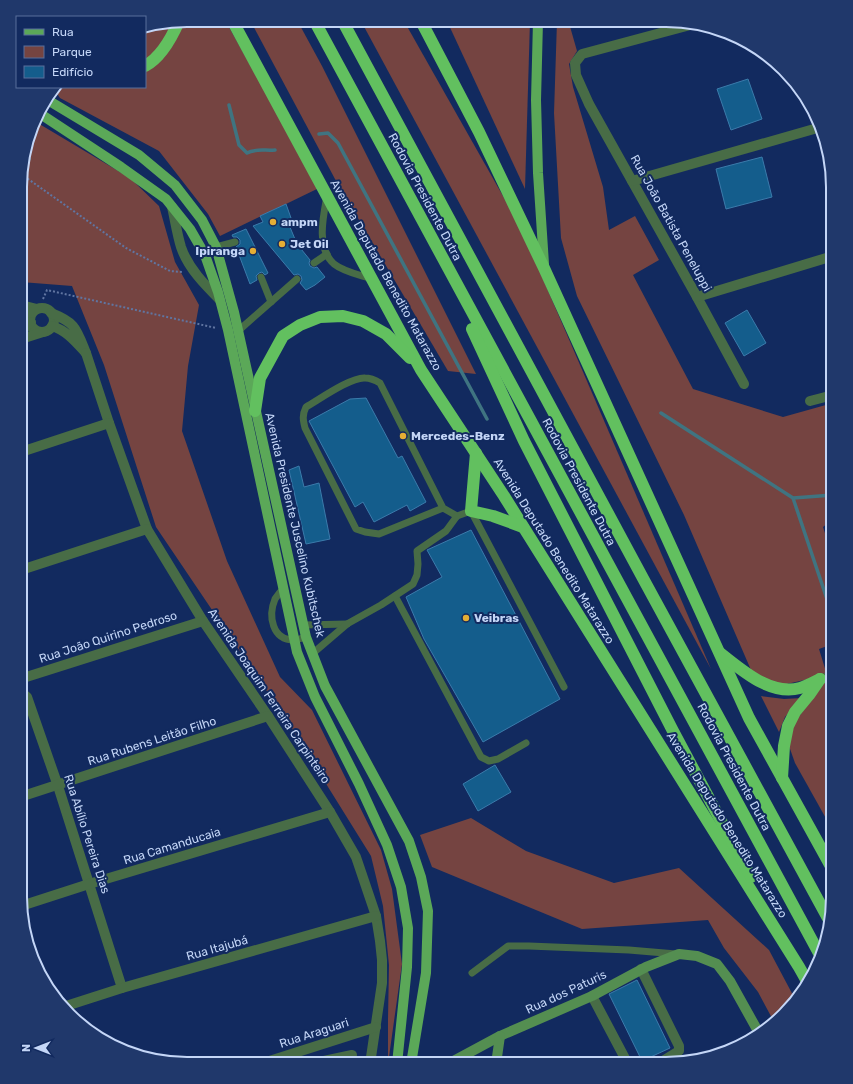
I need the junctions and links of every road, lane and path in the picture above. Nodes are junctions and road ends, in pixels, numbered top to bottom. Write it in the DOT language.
graph roads {
  1 [pos="176,27"];
  2 [pos="236,27"];
  3 [pos="318,27"];
  4 [pos="346,27"];
  5 [pos="424,27"];
  6 [pos="538,27"];
  7 [pos="681,27"];
  8 [pos="146,65"];
  9 [pos="51,102"];
  10 [pos="43,116"];
  11 [pos="815,129"];
  12 [pos="27,178"];
  13 [pos="632,181"];
  14 [pos="327,196"];
  15 [pos="172,207"];
  16 [pos="424,225"];
  17 [pos="235,242"];
  18 [pos="216,247"];
  19 [pos="327,254"];
  20 [pos="826,258"];
  21 [pos="314,264"];
  22 [pos="544,268"];
  23 [pos="196,273"];
  24 [pos="261,277"];
  25 [pos="297,279"];
  26 [pos="372,279"];
  27 [pos="698,297"];
  28 [pos="220,300"];
  29 [pos="271,302"];
  30 [pos="27,306"];
  31 [pos="39,309"];
  32 [pos="51,313"];
  33 [pos="27,319"];
  34 [pos="31,322"];
  35 [pos="27,326"];
  36 [pos="47,329"];
  37 [pos="233,331"];
  38 [pos="27,337"];
  39 [pos="86,352"];
  40 [pos="421,370"];
  41 [pos="744,384"];
  42 [pos="826,397"];
  43 [pos="810,402"];
  44 [pos="255,411"];
  45 [pos="109,423"];
  46 [pos="27,450"];
  47 [pos="476,453"];
  48 [pos="443,508"];
  49 [pos="470,511"];
  50 [pos="457,516"];
  51 [pos="522,526"];
  52 [pos="147,529"];
  53 [pos="27,568"];
  54 [pos="283,589"];
  55 [pos="395,596"];
  56 [pos="203,621"];
  57 [pos="347,624"];
  58 [pos="303,625"];
  59 [pos="306,636"];
  60 [pos="294,640"];
  61 [pos="718,651"];
  62 [pos="312,654"];
  63 [pos="826,676"];
  64 [pos="27,677"];
  65 [pos="820,679"];
  66 [pos="564,687"];
  67 [pos="27,697"];
  68 [pos="268,716"];
  69 [pos="526,743"];
  70 [pos="782,778"];
  71 [pos="58,786"];
  72 [pos="27,795"];
  73 [pos="330,812"];
  74 [pos="826,857"];
  75 [pos="89,884"];
  76 [pos="27,904"];
  77 [pos="825,914"];
  78 [pos="376,916"];
  79 [pos="817,950"];
  80 [pos="679,954"];
  81 [pos="799,966"];
  82 [pos="642,969"];
  83 [pos="472,973"];
  84 [pos="805,977"];
  85 [pos="122,988"];
  86 [pos="592,996"];
  87 [pos="69,1005"];
  88 [pos="376,1027"];
  89 [pos="757,1029"];
  90 [pos="500,1036"];
  91 [pos="352,1055"];
  92 [pos="282,1057"];
  93 [pos="343,1057"];
  94 [pos="371,1057"];
  95 [pos="398,1057"];
  96 [pos="412,1057"];
  97 [pos="461,1057"];
  98 [pos="497,1057"];
  99 [pos="624,1057"];
  100 [pos="670,1057"];
  1 -- 8 [label="highway"];
  2 -- 14 [label="highway, Avenida Deputado Benedito Matarazzo"];
  3 -- 16 [label="highway, Rodovia Presidente Dutra"];
  4 -- 77 [label="highway, Rodovia Presidente Dutra"];
  5 -- 22 [label="highway"];
  6 -- 22 [label="main road"];
  7 -- 13 [label="street, Rua João Batista Peneluppi"];
  9 -- 18 [label="main road, Avenida Presidente Juscelino Kubitschek"];
  10 -- 15 [label="main road, Avenida Presidente Juscelino Kubitschek"];
  11 -- 13 [label="street"];
  12 -- 23 [label="path"];
  13 -- 27 [label="street, Rua João Batista Peneluppi"];
  14 -- 19 [label="lane"];
  14 -- 26 [label="highway, Avenida Deputado Benedito Matarazzo"];
  15 -- 23 [label="street"];
  15 -- 28 [label="main road, Avenida Presidente Juscelino Kubitschek"];
  16 -- 79 [label="highway, Rodovia Presidente Dutra"];
  16 -- 81 [label="highway"];
  17 -- 18 [label="lane"];
  18 -- 37 [label="main road, Avenida Presidente Juscelino Kubitschek"];
  19 -- 21 [label="lane"];
  19 -- 26 [label="lane"];
  20 -- 27 [label="street"];
  22 -- 61 [label="highway"];
  23 -- 28 [label="street"];
  24 -- 29 [label="lane"];
  25 -- 29 [label="lane"];
  26 -- 40 [label="highway, Avenida Deputado Benedito Matarazzo"];
  27 -- 41 [label="street, Rua João Batista Peneluppi"];
  28 -- 37 [label="main road, Avenida Presidente Juscelino Kubitschek"];
  29 -- 37 [label="lane"];
  30 -- 31 [label="street"];
  31 -- 32 [label="street"];
  31 -- 34 [label="street"];
  31 -- 37 [label="path"];
  32 -- 36 [label="street"];
  32 -- 39 [label="street, Avenida Joaquim Ferreira Carpinteiro"];
  33 -- 34 [label="street"];
  34 -- 35 [label="street"];
  34 -- 36 [label="street"];
  36 -- 38 [label="street"];
  36 -- 39 [label="street, Avenida Joaquim Ferreira Carpinteiro"];
  37 -- 44 [label="main road, Avenida Presidente Juscelino Kubitschek"];
  37 -- 54 [label="main road, Avenida Presidente Juscelino Kubitschek"];
  39 -- 45 [label="street, Avenida Joaquim Ferreira Carpinteiro"];
  40 -- 44 [label="highway"];
  40 -- 47 [label="highway, Avenida Deputado Benedito Matarazzo"];
  42 -- 43 [label="street"];
  44 -- 58 [label="main road, Avenida Presidente Juscelino Kubitschek"];
  45 -- 46 [label="street"];
  45 -- 52 [label="street, Avenida Joaquim Ferreira Carpinteiro"];
  47 -- 49 [label="highway"];
  47 -- 51 [label="highway, Avenida Deputado Benedito Matarazzo"];
  48 -- 48 [label="lane"];
  48 -- 50 [label="lane"];
  49 -- 50 [label="lane"];
  49 -- 51 [label="highway"];
  49 -- 66 [label="lane"];
  50 -- 55 [label="lane"];
  51 -- 81 [label="highway, Avenida Deputado Benedito Matarazzo"];
  52 -- 53 [label="street"];
  52 -- 56 [label="street, Avenida Joaquim Ferreira Carpinteiro"];
  54 -- 60 [label="main road, Avenida Presidente Juscelino Kubitschek"];
  54 -- 60 [label="lane"];
  55 -- 57 [label="lane"];
  55 -- 69 [label="lane"];
  56 -- 64 [label="street, Rua João Quirino Pedroso"];
  56 -- 68 [label="street, Avenida Joaquim Ferreira Carpinteiro"];
  57 -- 58 [label="lane"];
  57 -- 62 [label="lane"];
  58 -- 59 [label="main road, Avenida Presidente Juscelino Kubitschek"];
  59 -- 60 [label="lane"];
  59 -- 62 [label="main road, Avenida Presidente Juscelino Kubitschek"];
  60 -- 95 [label="main road, Avenida Presidente Juscelino Kubitschek"];
  61 -- 65 [label="highway"];
  61 -- 70 [label="highway"];
  62 -- 96 [label="main road, Avenida Presidente Juscelino Kubitschek"];
  63 -- 65 [label="lane"];
  65 -- 70 [label="highway"];
  67 -- 71 [label="street, Rua Abílio Pereira Dias"];
  68 -- 71 [label="street, Rua Rubens Leitão Filho"];
  68 -- 73 [label="street, Avenida Joaquim Ferreira Carpinteiro"];
  70 -- 74 [label="highway"];
  71 -- 72 [label="street, Rua Rubens Leitão Filho"];
  71 -- 75 [label="street, Rua Abílio Pereira Dias"];
  73 -- 75 [label="street, Rua Camanducaia"];
  73 -- 78 [label="street, Avenida Joaquim Ferreira Carpinteiro"];
  75 -- 76 [label="street, Rua Camanducaia"];
  75 -- 85 [label="street, Rua Abílio Pereira Dias"];
  78 -- 85 [label="street, Rua Itajubá"];
  78 -- 88 [label="street, Avenida Joaquim Ferreira Carpinteiro"];
  80 -- 82 [label="main road, Rua dos Paturis"];
  80 -- 83 [label="lane"];
  80 -- 89 [label="main road, Rua dos Paturis"];
  81 -- 84 [label="highway, Avenida Deputado Benedito Matarazzo"];
  82 -- 86 [label="main road, Rua dos Paturis"];
  82 -- 100 [label="street"];
  85 -- 87 [label="street, Rua Itajubá"];
  86 -- 90 [label="main road, Rua dos Paturis"];
  86 -- 99 [label="street"];
  88 -- 92 [label="street, Rua Araguari"];
  88 -- 94 [label="street, Avenida Joaquim Ferreira Carpinteiro"];
  90 -- 97 [label="main road, Rua dos Paturis"];
  90 -- 98 [label="main road"];
  91 -- 93 [label="street"];
}
